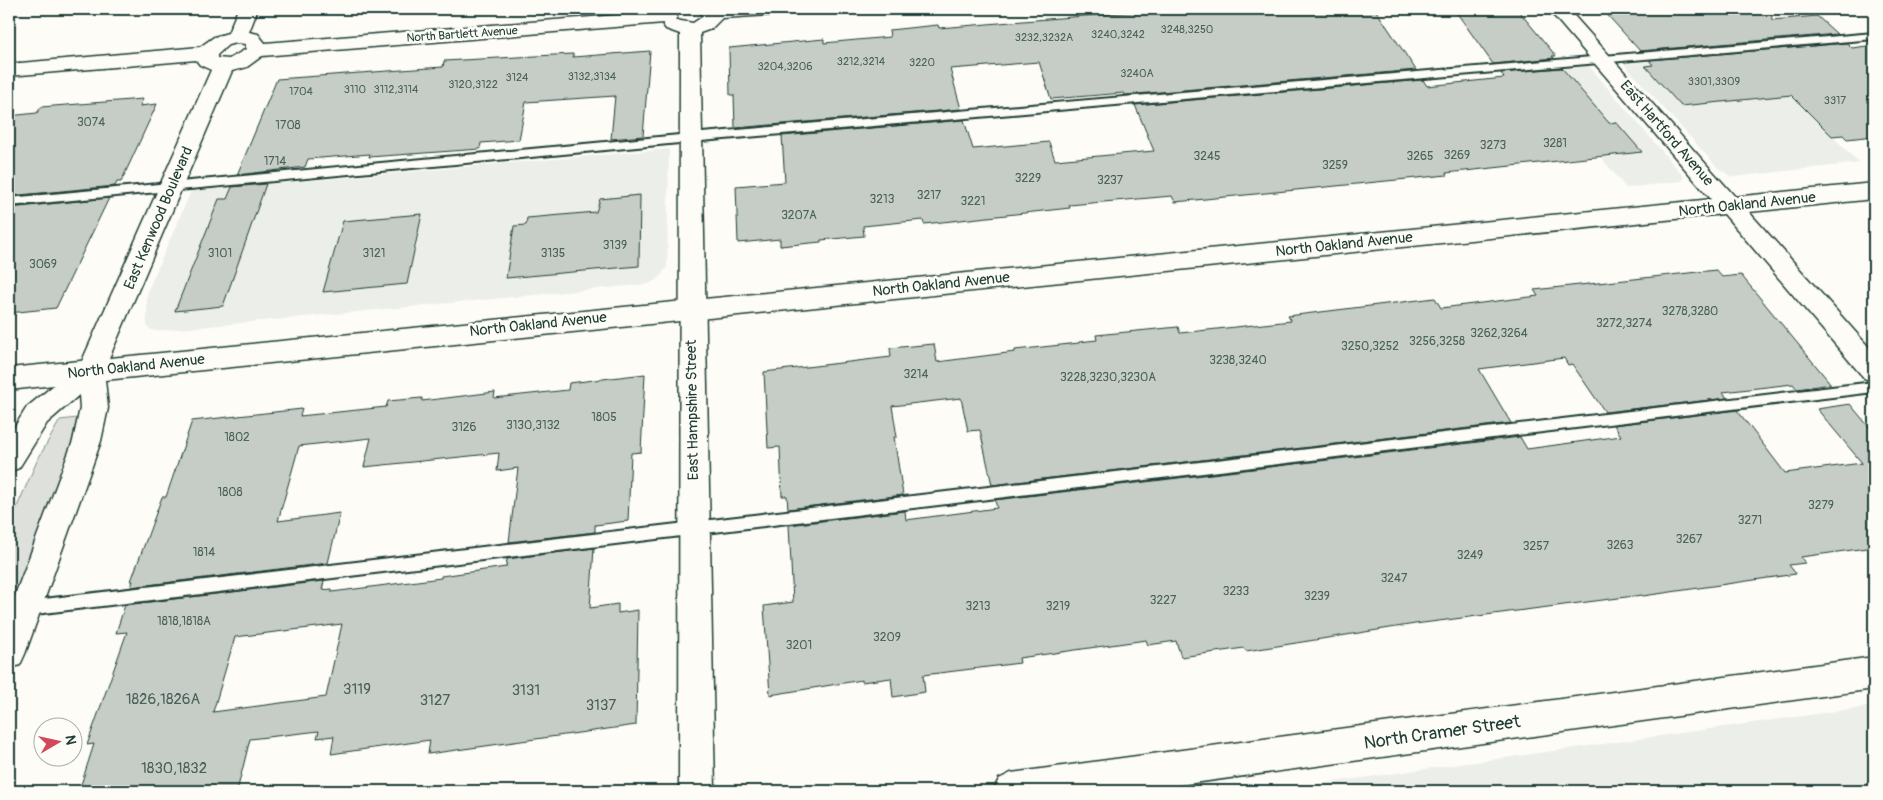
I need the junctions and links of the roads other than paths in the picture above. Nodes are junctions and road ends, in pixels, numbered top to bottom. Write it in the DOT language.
graph roads {
  1 [pos="248,9"];
  2 [pos="772,9"];
  3 [pos="1558,9"];
  4 [pos="711,11"];
  5 [pos="677,18"];
  6 [pos="1874,36"];
  7 [pos="236,37"];
  8 [pos="256,50"];
  9 [pos="215,59"];
  10 [pos="1602,60"];
  11 [pos="9,70"];
  12 [pos="690,138"];
  13 [pos="171,187"];
  14 [pos="1874,191"];
  15 [pos="9,202"];
  16 [pos="1730,206"];
  17 [pos="691,310"];
  18 [pos="91,370"];
  19 [pos="1874,371"];
  20 [pos="9,379"];
  21 [pos="1874,387"];
  22 [pos="9,460"];
  23 [pos="694,529"];
  24 [pos="27,608"];
  25 [pos="9,654"];
  26 [pos="1874,673"];
  27 [pos="697,791"];
  28 [pos="1011,791"];
  1 -- 7 [label="street"];
  2 -- 4 [label="street"];
  3 -- 10 [label="street, East Hartford Avenue"];
  4 -- 5 [label="street"];
  5 -- 8 [label="street, North Bartlett Avenue"];
  5 -- 12 [label="street, East Hampshire Street"];
  6 -- 10 [label="lane"];
  7 -- 8 [label="street"];
  7 -- 9 [label="street"];
  8 -- 9 [label="street"];
  9 -- 11 [label="street"];
  9 -- 13 [label="street, East Kenwood Boulevard"];
  10 -- 12 [label="lane"];
  10 -- 16 [label="street, East Hartford Avenue"];
  12 -- 13 [label="lane"];
  12 -- 17 [label="street, East Hampshire Street"];
  13 -- 15 [label="lane"];
  13 -- 18 [label="street, East Kenwood Boulevard"];
  14 -- 16 [label="street, North Oakland Avenue"];
  16 -- 17 [label="street, North Oakland Avenue"];
  16 -- 19 [label="street, East Hartford Avenue"];
  17 -- 18 [label="street, North Oakland Avenue"];
  17 -- 23 [label="street, East Hampshire Street"];
  18 -- 20 [label="street, North Oakland Avenue"];
  18 -- 22 [label="street, East Kenwood Boulevard"];
  18 -- 24 [label="street, East Kenwood Boulevard"];
  21 -- 23 [label="lane"];
  23 -- 24 [label="lane"];
  23 -- 27 [label="street, East Hampshire Street"];
  24 -- 25 [label="street, East Kenwood Boulevard"];
  26 -- 28 [label="street, North Cramer Street"];
}
